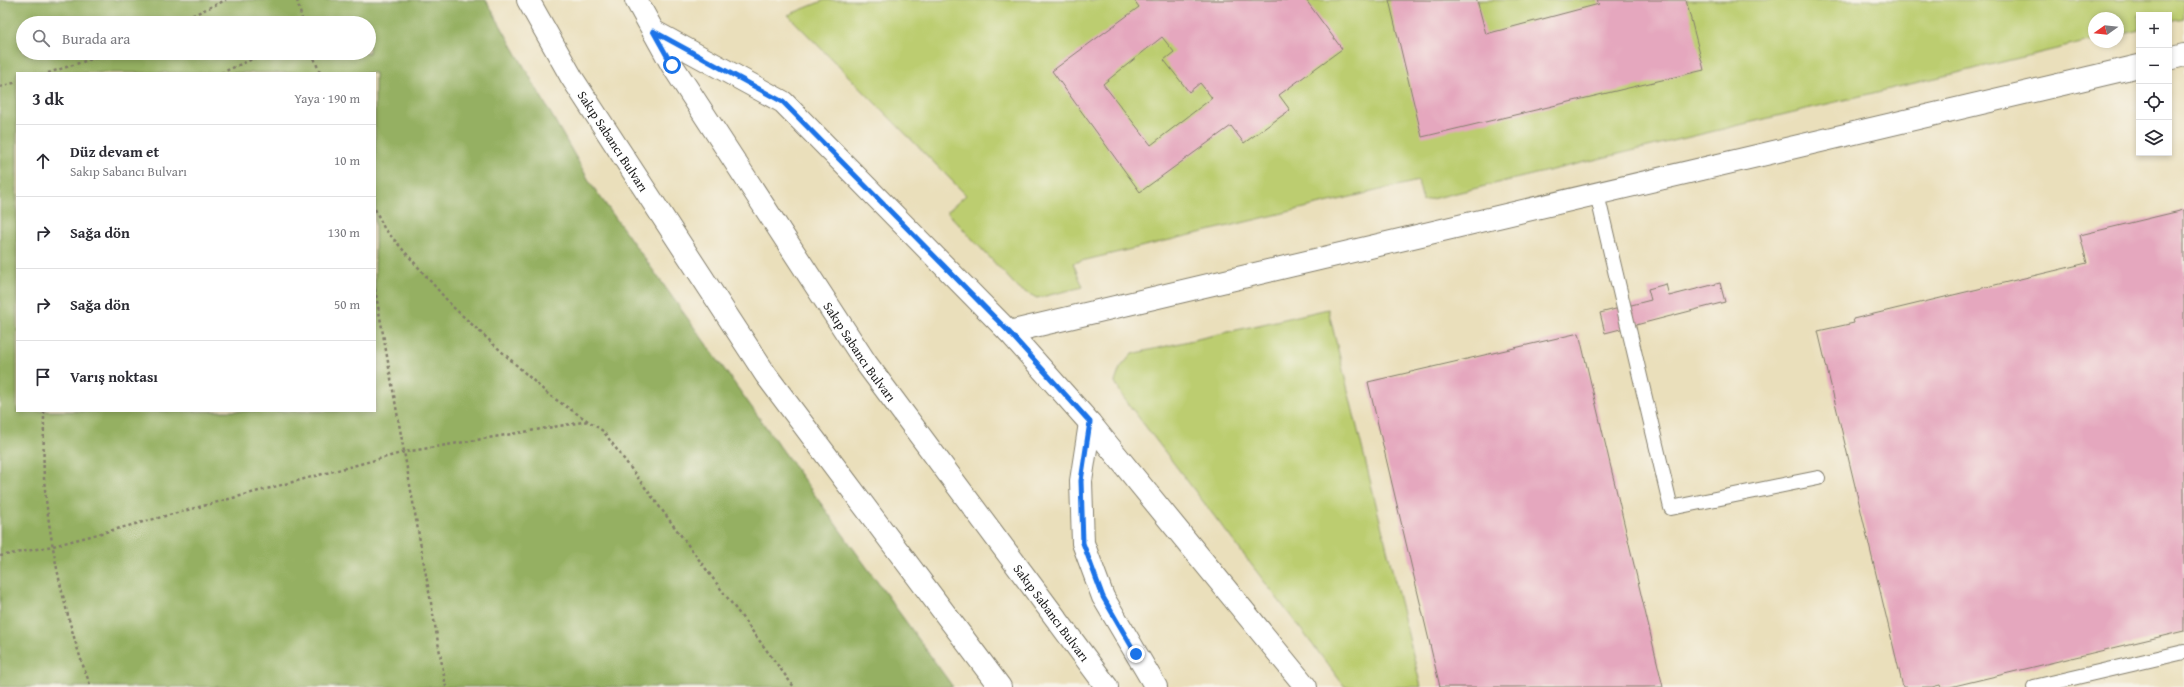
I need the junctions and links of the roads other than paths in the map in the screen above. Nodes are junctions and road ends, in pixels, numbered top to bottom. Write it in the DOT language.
graph roads {
  1 [pos="528,0"];
  2 [pos="636,0"];
  3 [pos="653,31"];
  4 [pos="2184,55"];
  5 [pos="2172,58"];
  6 [pos="2136,67"];
  7 [pos="1597,194"];
  8 [pos="1009,332"];
  9 [pos="1090,422"];
  10 [pos="1818,478"];
  11 [pos="2184,652"];
  12 [pos="1000,687"];
  13 [pos="1107,687"];
  14 [pos="1156,687"];
  15 [pos="1306,687"];
  16 [pos="2034,687"];
  1 -- 12 [label="street, Sakıp Sabancı Bulvarı"];
  2 -- 3 [label="street, Sakıp Sabancı Bulvarı"];
  3 -- 8 [label="street"];
  3 -- 13 [label="street, Sakıp Sabancı Bulvarı"];
  4 -- 5 [label="street"];
  6 -- 7 [label="street"];
  7 -- 8 [label="street"];
  7 -- 10 [label="lane"];
  8 -- 9 [label="street"];
  9 -- 14 [label="street"];
  9 -- 15 [label="street"];
  11 -- 16 [label="lane"];
}
